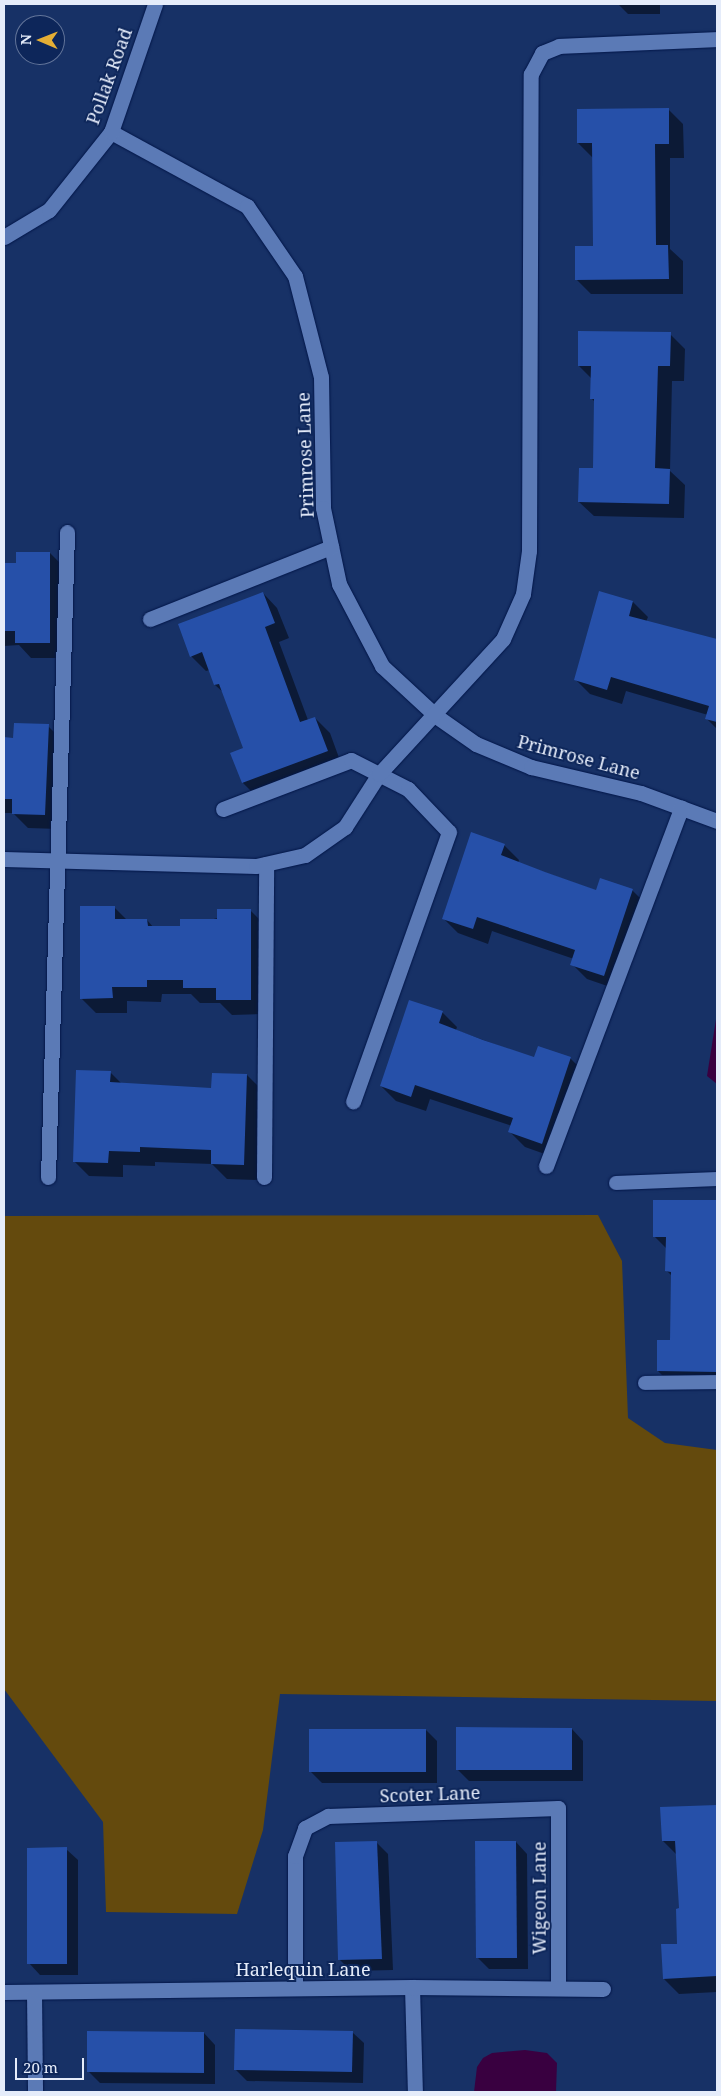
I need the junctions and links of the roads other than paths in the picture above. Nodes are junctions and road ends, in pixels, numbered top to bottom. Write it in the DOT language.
graph roads {
  1 [pos="155,4"];
  2 [pos="717,39"];
  3 [pos="111,132"];
  4 [pos="4,237"];
  5 [pos="67,532"];
  6 [pos="331,547"];
  7 [pos="150,619"];
  8 [pos="436,716"];
  9 [pos="379,774"];
  10 [pos="681,808"];
  11 [pos="223,809"];
  12 [pos="717,822"];
  13 [pos="4,859"];
  14 [pos="56,861"];
  15 [pos="266,864"];
  16 [pos="353,1100"];
  17 [pos="546,1166"];
  18 [pos="48,1177"];
  19 [pos="264,1177"];
  20 [pos="717,1179"];
  21 [pos="616,1182"];
  22 [pos="717,1382"];
  23 [pos="645,1383"];
  24 [pos="558,1808"];
  25 [pos="412,1987"];
  26 [pos="295,1988"];
  27 [pos="558,1988"];
  28 [pos="603,1989"];
  29 [pos="4,1992"];
  30 [pos="34,1992"];
  31 [pos="35,2092"];
  32 [pos="415,2092"];
  1 -- 3 [label="street, Pollak Road"];
  2 -- 8 [label="street"];
  3 -- 4 [label="street, Pollak Road"];
  3 -- 6 [label="street, Primrose Lane"];
  5 -- 14 [label="street"];
  6 -- 7 [label="street"];
  6 -- 8 [label="street, Primrose Lane"];
  8 -- 9 [label="street"];
  8 -- 10 [label="street, Primrose Lane"];
  9 -- 11 [label="street"];
  9 -- 15 [label="street"];
  9 -- 16 [label="street"];
  10 -- 12 [label="street, Primrose Lane"];
  10 -- 17 [label="street"];
  13 -- 14 [label="street"];
  14 -- 15 [label="street"];
  14 -- 18 [label="street"];
  15 -- 19 [label="street"];
  20 -- 21 [label="lane"];
  22 -- 23 [label="lane"];
  24 -- 26 [label="street, Scoter Lane"];
  24 -- 27 [label="street, Wigeon Lane"];
  25 -- 26 [label="street, Harlequin Lane"];
  25 -- 27 [label="street, Harlequin Lane"];
  25 -- 32 [label="street"];
  26 -- 30 [label="street, Harlequin Lane"];
  27 -- 28 [label="street, Harlequin Lane"];
  29 -- 30 [label="street, Harlequin Lane"];
  30 -- 31 [label="street"];
}
